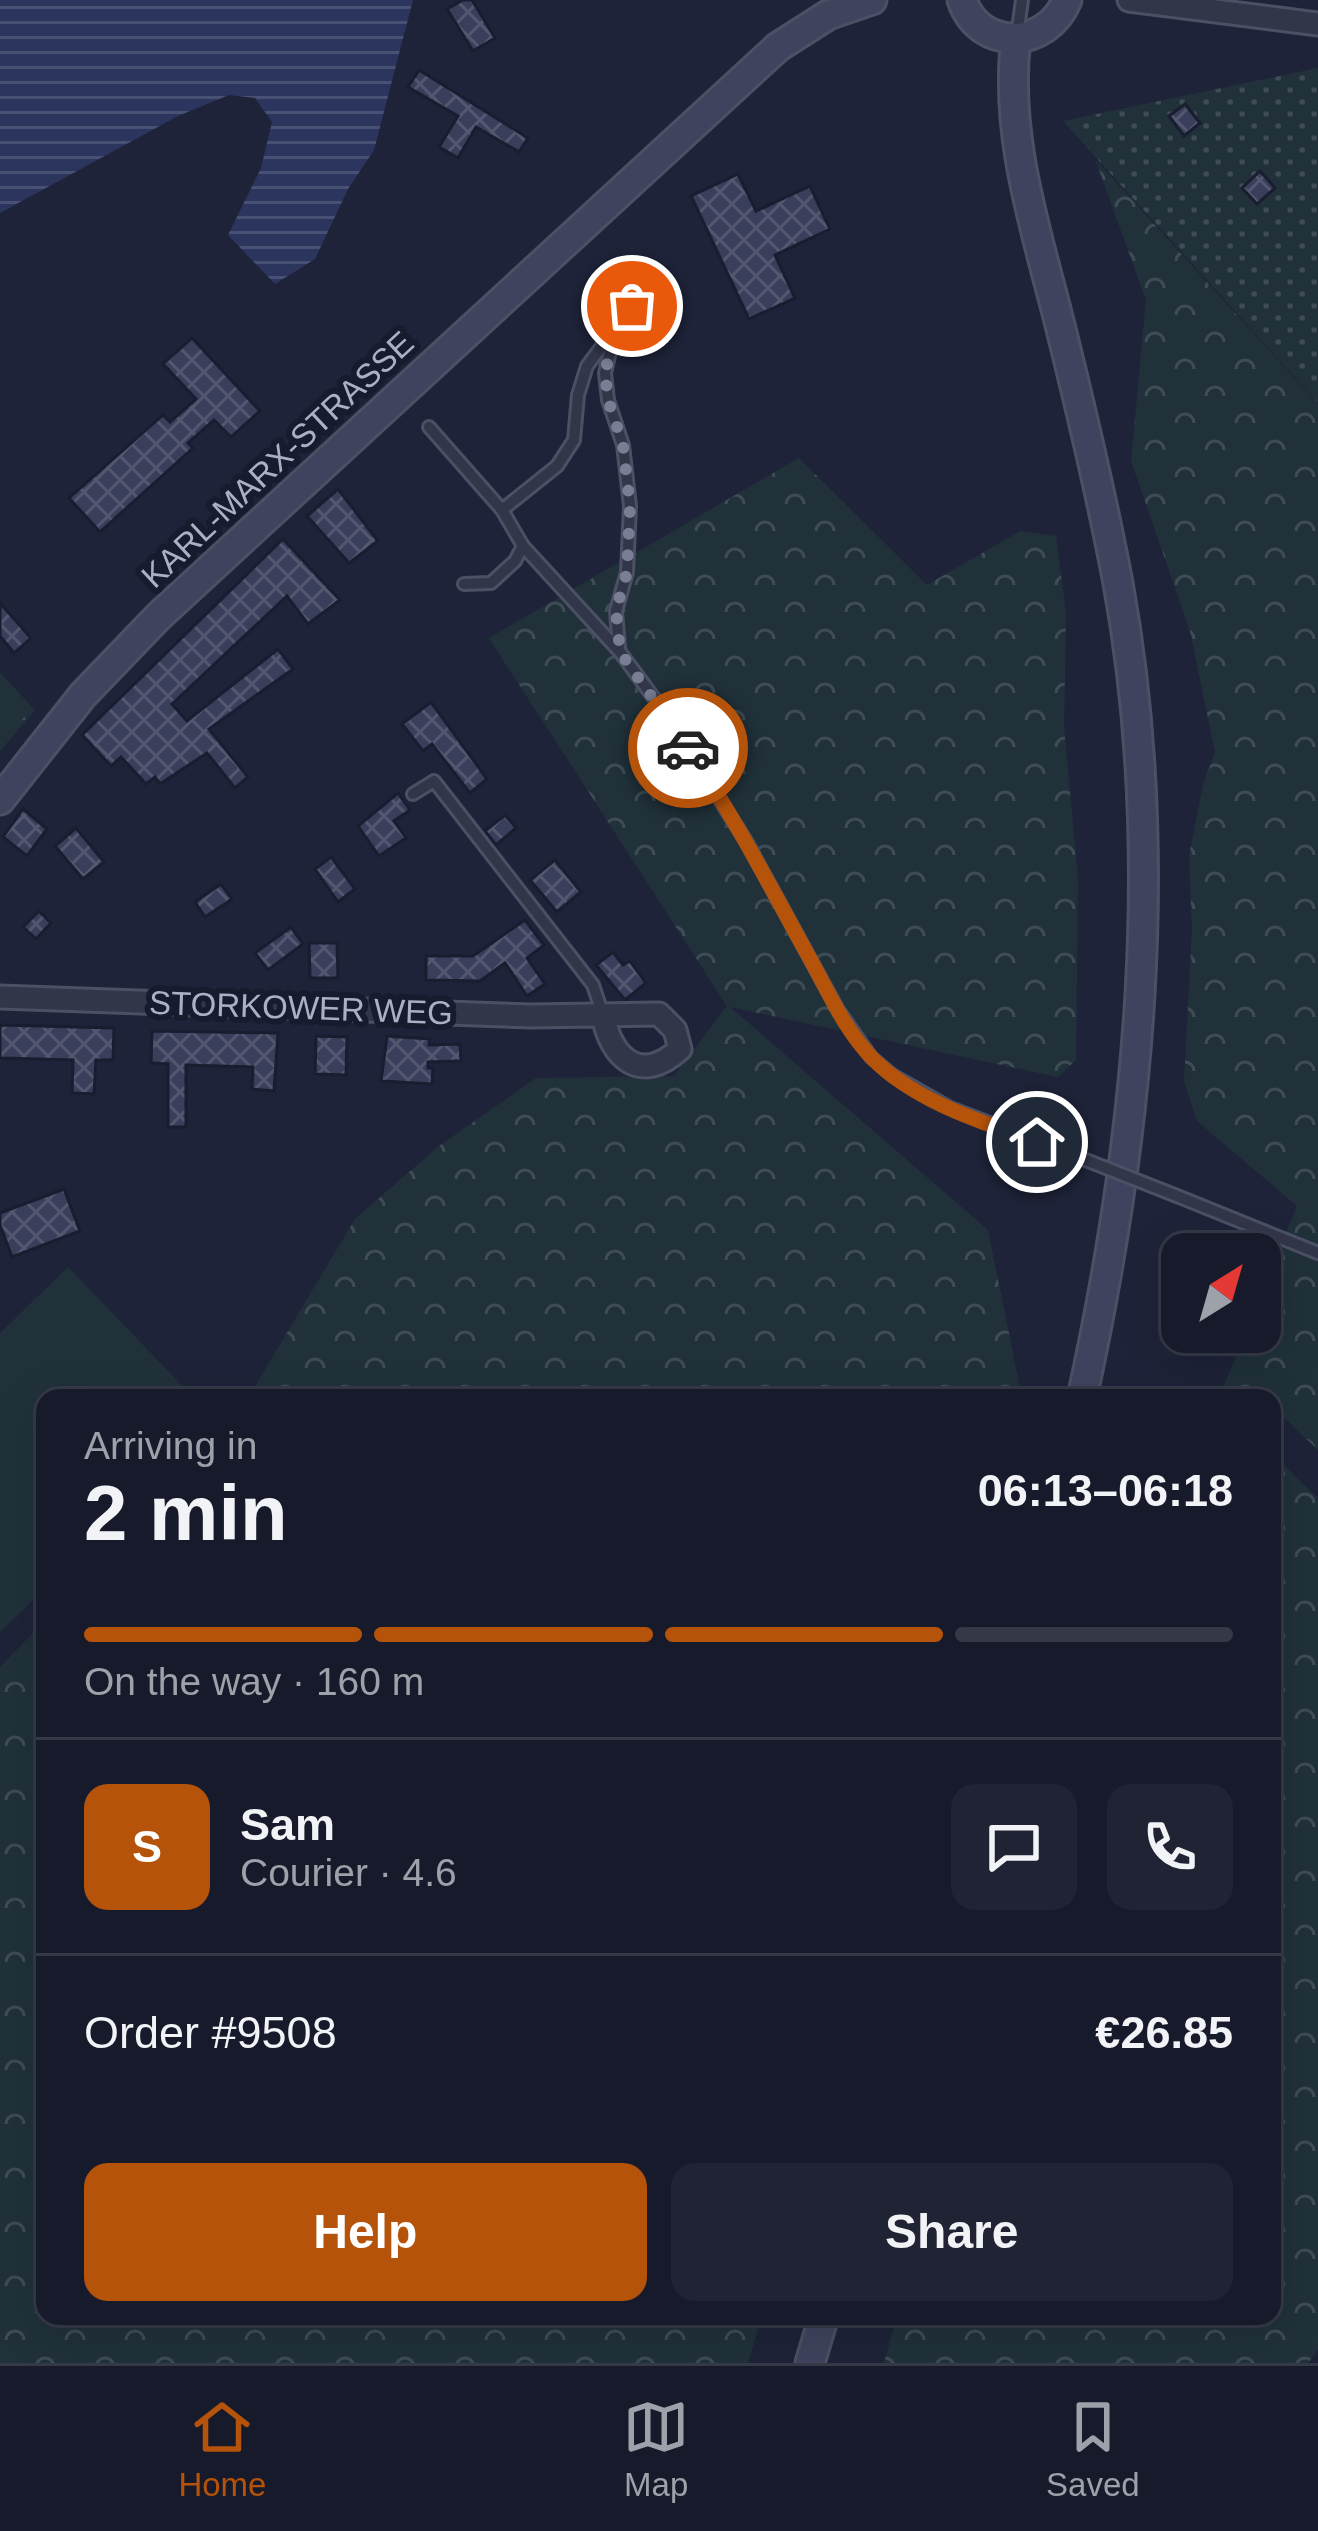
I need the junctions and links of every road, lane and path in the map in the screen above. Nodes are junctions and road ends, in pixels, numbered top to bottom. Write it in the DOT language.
graph roads {
  1 [pos="962,0"];
  2 [pos="1022,0"];
  3 [pos="1066,0"];
  4 [pos="1129,0"];
  5 [pos="861,3"];
  6 [pos="1318,24"];
  7 [pos="1016,39"];
  8 [pos="632,306"];
  9 [pos="616,326"];
  10 [pos="429,428"];
  11 [pos="502,510"];
  12 [pos="523,546"];
  13 [pos="464,584"];
  14 [pos="620,652"];
  15 [pos="413,794"];
  16 [pos="0,800"];
  17 [pos="0,997"];
  18 [pos="603,1015"];
  19 [pos="1318,1253"];
  20 [pos="1084,1389"];
  21 [pos="821,2325"];
  22 [pos="810,2363"];
  1 -- 7 [label="main road"];
  2 -- 7 [label="lane"];
  3 -- 7 [label="main road"];
  4 -- 6 [label="street"];
  5 -- 16 [label="main road, KARL-MARX-STRASSE"];
  7 -- 20 [label="main road"];
  8 -- 9 [label="lane"];
  9 -- 11 [label="lane"];
  9 -- 14 [label="lane"];
  10 -- 11 [label="lane"];
  11 -- 12 [label="lane"];
  12 -- 13 [label="lane"];
  12 -- 14 [label="lane"];
  14 -- 19 [label="lane, bridge"];
  15 -- 18 [label="lane"];
  17 -- 18 [label="street, STORKOWER WEG"];
  21 -- 22 [label="main road"];
}
